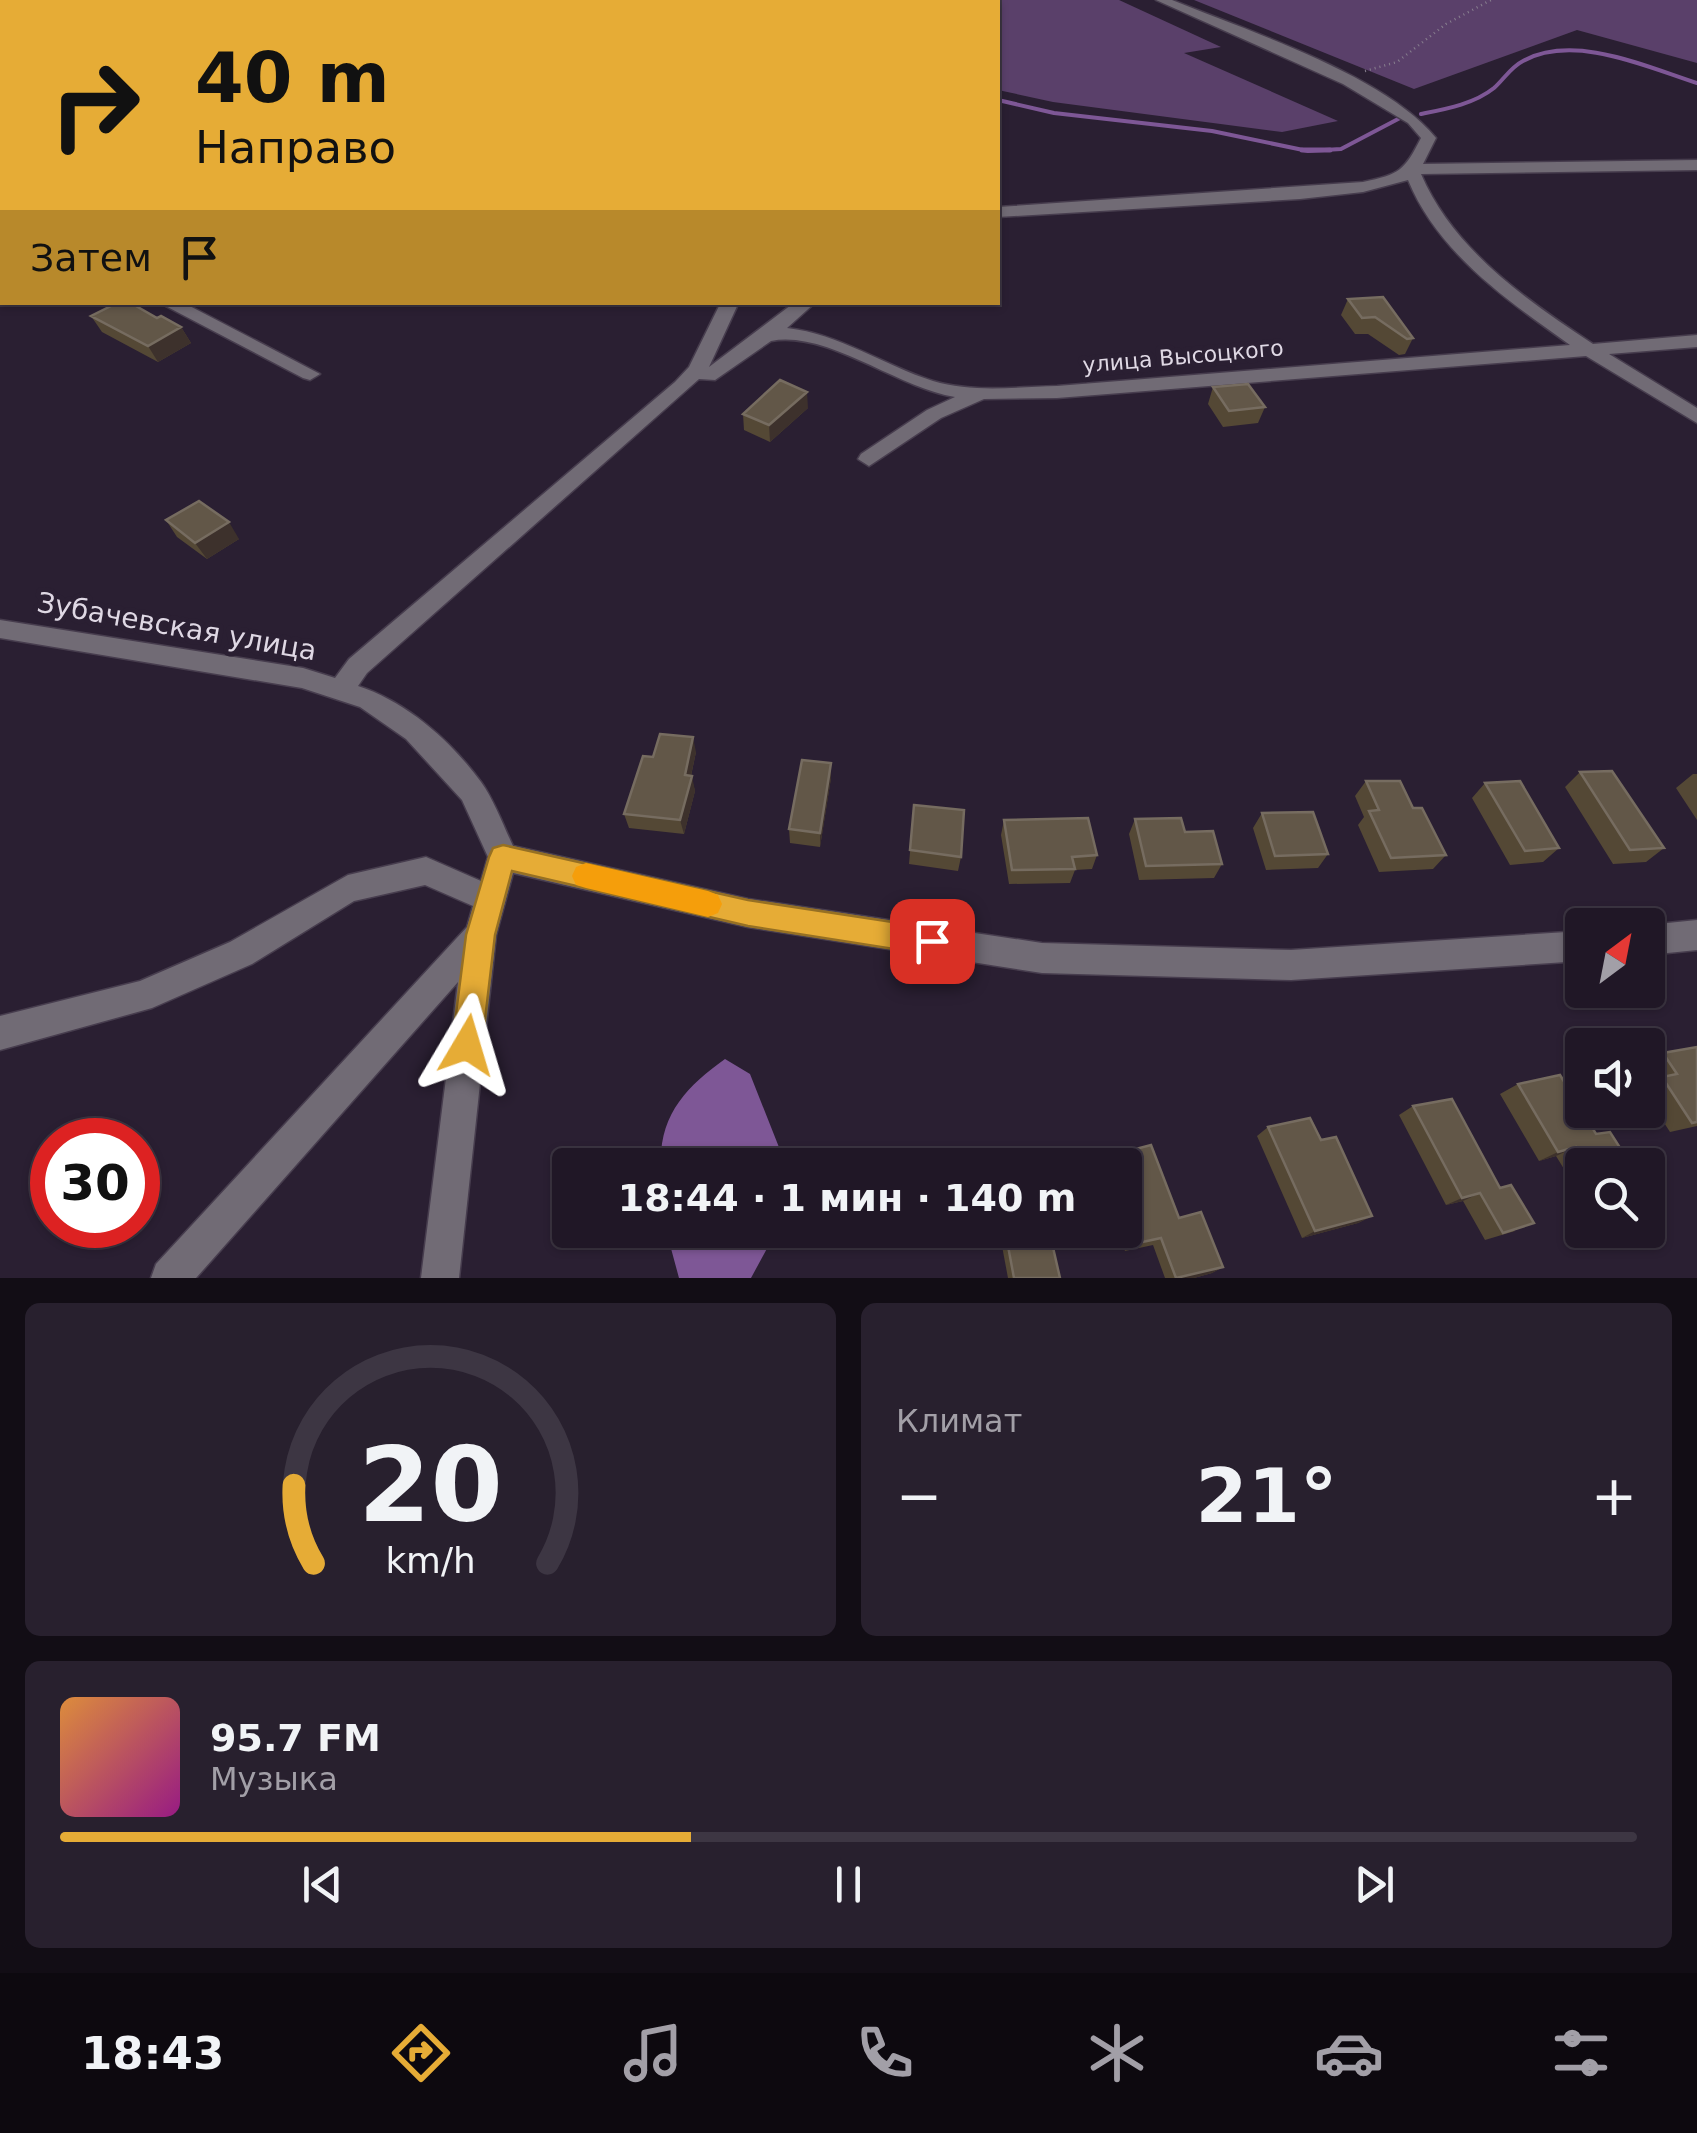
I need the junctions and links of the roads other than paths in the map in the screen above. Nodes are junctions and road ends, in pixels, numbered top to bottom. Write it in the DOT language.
graph roads {
  1 [pos="1162,0"];
  2 [pos="1697,165"];
  3 [pos="1412,170"];
  4 [pos="1002,210"];
  5 [pos="173,305"];
  6 [pos="729,305"];
  7 [pos="803,305"];
  8 [pos="768,335"];
  9 [pos="1697,341"];
  10 [pos="1584,349"];
  11 [pos="698,369"];
  12 [pos="310,374"];
  13 [pos="984,392"];
  14 [pos="1697,417"];
  15 [pos="868,459"];
  16 [pos="0,629"];
  17 [pos="342,689"];
  18 [pos="503,857"];
  19 [pos="492,900"];
  20 [pos="480,935"];
  21 [pos="1697,936"];
  22 [pos="1665,939"];
  23 [pos="1565,947"];
  24 [pos="0,1033"];
  25 [pos="170,1278"];
  26 [pos="440,1278"];
  1 -- 3 [label="street"];
  2 -- 3 [label="street"];
  3 -- 4 [label="street"];
  3 -- 10 [label="street"];
  5 -- 12 [label="street"];
  6 -- 11 [label="street"];
  7 -- 8 [label="street"];
  8 -- 11 [label="street"];
  8 -- 13 [label="street, улица Высоцкого"];
  9 -- 10 [label="street, улица Высоцкого"];
  10 -- 13 [label="street, улица Высоцкого"];
  10 -- 14 [label="street"];
  11 -- 17 [label="street"];
  13 -- 15 [label="street"];
  16 -- 17 [label="street, Зубачевская улица"];
  17 -- 18 [label="street, Зубачевская улица"];
  18 -- 19 [label="street"];
  18 -- 23 [label="street"];
  19 -- 20 [label="street"];
  19 -- 24 [label="street"];
  20 -- 25 [label="street"];
  20 -- 26 [label="street"];
  21 -- 22 [label="street"];
}
